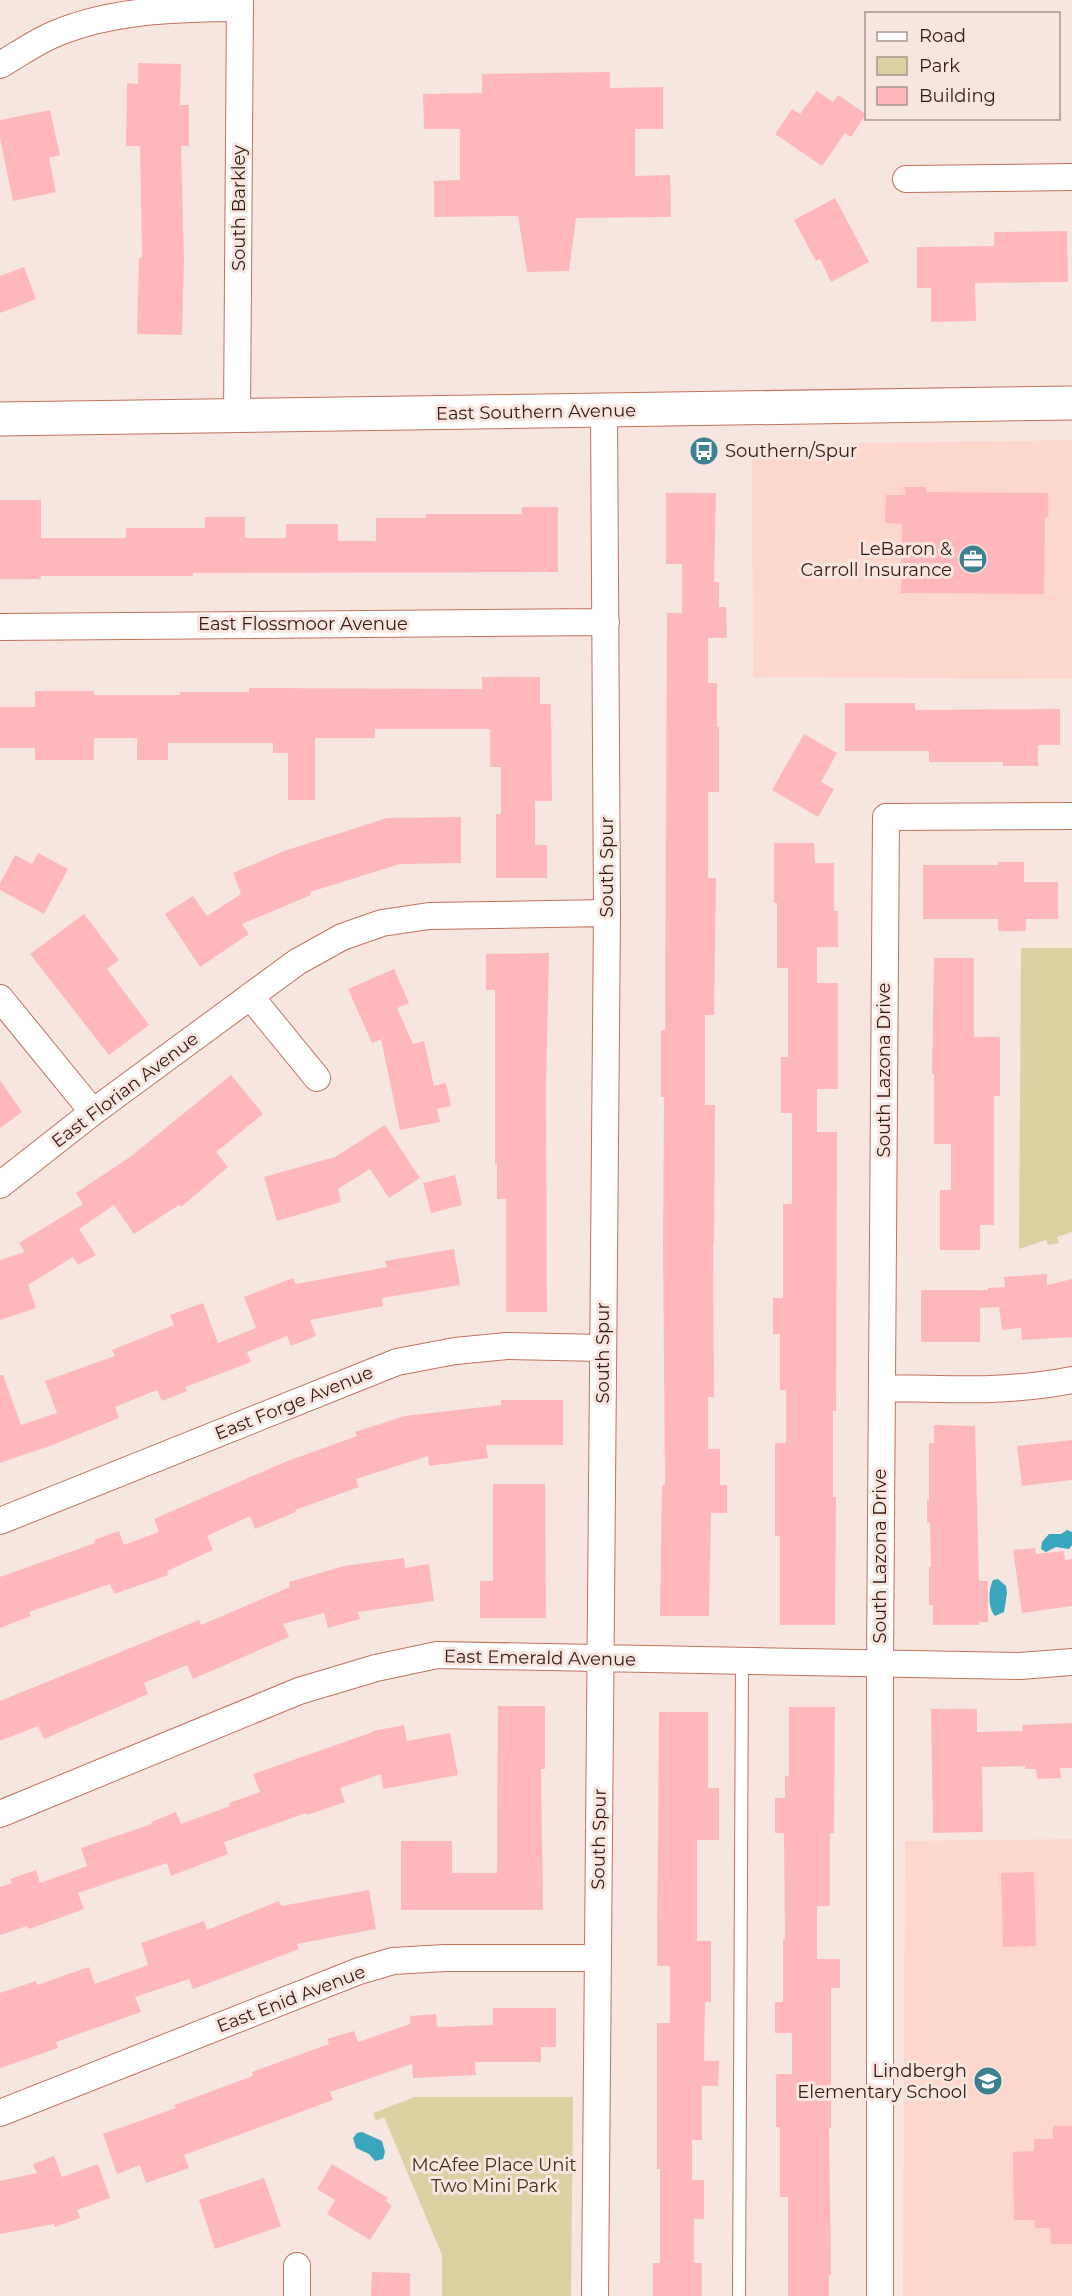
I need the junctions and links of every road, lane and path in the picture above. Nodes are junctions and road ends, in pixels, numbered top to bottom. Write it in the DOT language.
graph roads {
  1 [pos="240,4"];
  2 [pos="0,64"];
  3 [pos="1072,177"];
  4 [pos="906,179"];
  5 [pos="1072,403"];
  6 [pos="604,411"];
  7 [pos="237,416"];
  8 [pos="0,419"];
  9 [pos="606,622"];
  10 [pos="0,627"];
  11 [pos="1072,816"];
  12 [pos="608,912"];
  13 [pos="250,996"];
  14 [pos="0,998"];
  15 [pos="317,1078"];
  16 [pos="93,1112"];
  17 [pos="0,1185"];
  18 [pos="602,1348"];
  19 [pos="1072,1380"];
  20 [pos="882,1388"];
  21 [pos="0,1521"];
  22 [pos="602,1659"];
  23 [pos="742,1661"];
  24 [pos="1072,1662"];
  25 [pos="880,1663"];
  26 [pos="0,1814"];
  27 [pos="597,1958"];
  28 [pos="0,2113"];
  29 [pos="297,2266"];
  30 [pos="297,2296"];
  31 [pos="595,2296"];
  32 [pos="740,2296"];
  33 [pos="880,2296"];
  1 -- 2 [label="street"];
  1 -- 7 [label="street, South Barkley"];
  3 -- 4 [label="street"];
  5 -- 6 [label="main road, East Southern Avenue"];
  6 -- 7 [label="main road, East Southern Avenue"];
  6 -- 9 [label="street, South Spur"];
  7 -- 8 [label="main road, East Southern Avenue"];
  9 -- 10 [label="street, East Flossmoor Avenue"];
  9 -- 12 [label="street, South Spur"];
  11 -- 20 [label="street, South Lazona Drive"];
  12 -- 13 [label="street, East Florian Avenue"];
  12 -- 18 [label="street, South Spur"];
  13 -- 15 [label="street"];
  13 -- 16 [label="street, East Florian Avenue"];
  14 -- 16 [label="street"];
  16 -- 17 [label="street, East Florian Avenue"];
  18 -- 21 [label="street, East Forge Avenue"];
  18 -- 22 [label="street, South Spur"];
  19 -- 20 [label="street"];
  20 -- 25 [label="street, South Lazona Drive"];
  22 -- 23 [label="street, East Emerald Avenue"];
  22 -- 26 [label="street, East Emerald Avenue"];
  22 -- 27 [label="street, South Spur"];
  23 -- 25 [label="street, East Emerald Avenue"];
  23 -- 32 [label="lane"];
  24 -- 25 [label="street, East Emerald Avenue"];
  25 -- 33 [label="street, South Lazona Drive"];
  27 -- 28 [label="street, East Enid Avenue"];
  27 -- 31 [label="street, South Spur"];
  29 -- 30 [label="street"];
}
